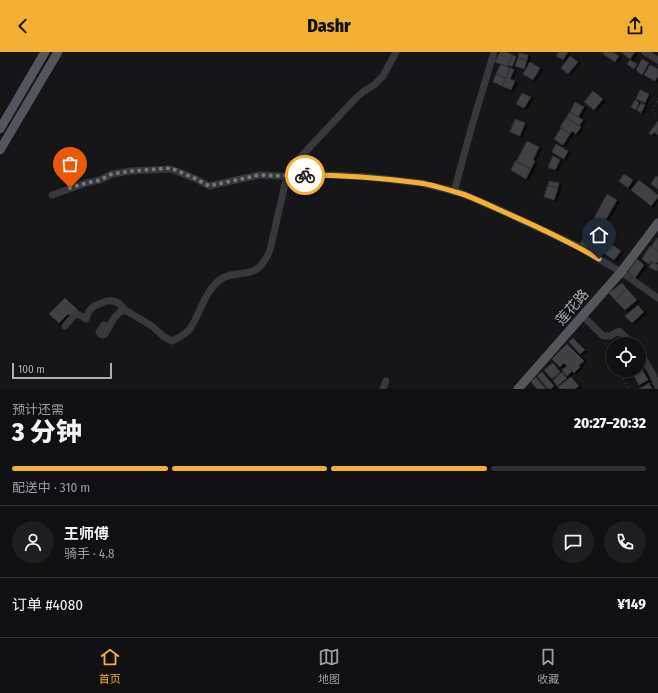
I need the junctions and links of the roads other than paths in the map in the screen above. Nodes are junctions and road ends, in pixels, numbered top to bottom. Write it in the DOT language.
graph roads {
  1 [pos="45,52"];
  2 [pos="58,52"];
  3 [pos="396,52"];
  4 [pos="494,52"];
  5 [pos="645,52"];
  6 [pos="658,60"];
  7 [pos="0,129"];
  8 [pos="0,150"];
  9 [pos="290,175"];
  10 [pos="454,192"];
  11 [pos="52,195"];
  12 [pos="658,223"];
  13 [pos="621,272"];
  14 [pos="658,298"];
  15 [pos="126,311"];
  16 [pos="583,316"];
  17 [pos="104,325"];
  18 [pos="65,326"];
  19 [pos="625,337"];
  20 [pos="646,363"];
  21 [pos="386,381"];
  22 [pos="658,388"];
  23 [pos="383,389"];
  24 [pos="518,389"];
  1 -- 7 [label="main road"];
  2 -- 8 [label="main road"];
  3 -- 9 [label="street"];
  4 -- 10 [label="street"];
  5 -- 6 [label="street"];
  9 -- 10 [label="street"];
  9 -- 11 [label="street"];
  9 -- 15 [label="street"];
  10 -- 13 [label="street"];
  12 -- 13 [label="main road, 莲花路"];
  13 -- 14 [label="street"];
  13 -- 16 [label="main road, 莲花路"];
  15 -- 17 [label="street"];
  15 -- 18 [label="street"];
  16 -- 19 [label="street"];
  16 -- 24 [label="main road, 莲花路"];
  20 -- 22 [label="street"];
  21 -- 23 [label="street"];
}
